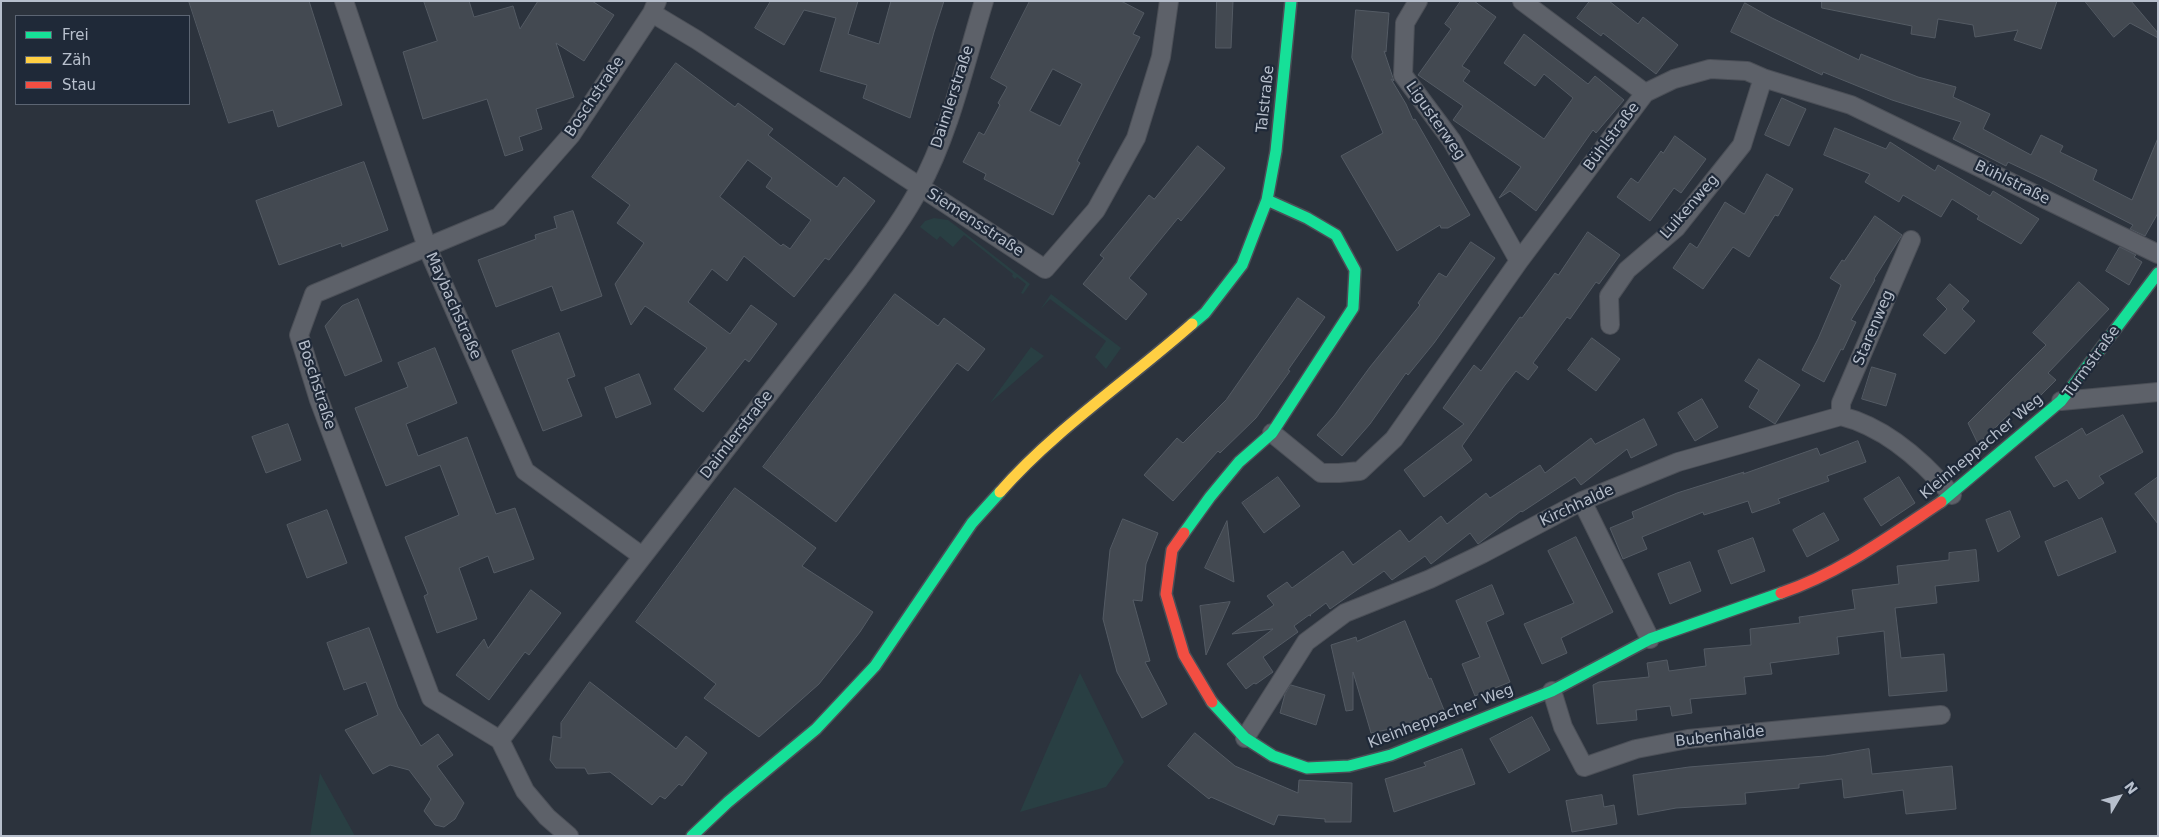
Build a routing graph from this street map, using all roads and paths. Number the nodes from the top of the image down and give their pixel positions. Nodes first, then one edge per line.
1 (344, 1) edge
2 (984, 1) edge
3 (1169, 1) edge
4 (1291, 1) edge
5 (1418, 1) edge
6 (1522, 1) edge
7 (654, 7) edge
8 (1763, 78) junction
9 (1644, 93) junction
10 (920, 187) junction
11 (1267, 200) junction
12 (1911, 240) dead end
13 (427, 247) junction
14 (2158, 254) edge
15 (1519, 261) junction
16 (2158, 273) edge
17 (1610, 325) dead end
18 (2158, 392) edge
19 (2061, 401) junction
20 (1841, 416) junction
21 (1272, 433) junction
22 (1952, 495) junction
23 (1582, 501) junction
24 (642, 556) junction
25 (1650, 639) junction
26 (1552, 690) junction
27 (1941, 715) dead end
28 (1245, 738) junction
29 (500, 740) junction
30 (569, 836) edge
31 (692, 836) edge

1 - 13 street, Maybachstraße
2 - 10 street, Daimlerstraße
3 - 10 street, Siemensstraße
4 - 11 street, Talstraße
5 - 15 street, Ligusterweg
6 - 9 street
7 - 10 street, Siemensstraße
7 - 13 street, Boschstraße
8 - 9 street, Bühlstraße
8 - 14 street, Bühlstraße
8 - 17 street, Luikenweg
9 - 15 street, Bühlstraße
10 - 24 street, Daimlerstraße
11 - 21 street, Kleinheppacher Weg
11 - 31 street, Talstraße
12 - 20 street, Starenweg
13 - 24 street, Maybachstraße
13 - 29 street, Boschstraße
15 - 21 street, Bühlstraße
16 - 19 street, Turmstraße
18 - 19 street, Turmstraße
19 - 22 street, Kleinheppacher Weg
20 - 22 street
20 - 23 street, Kirchhalde
21 - 28 street, Kleinheppacher Weg
22 - 25 street, Kleinheppacher Weg
23 - 25 street
23 - 28 street, Kirchhalde
24 - 29 street, Daimlerstraße
25 - 26 street, Kleinheppacher Weg
26 - 27 street, Bubenhalde
26 - 28 street, Kleinheppacher Weg
29 - 30 street

